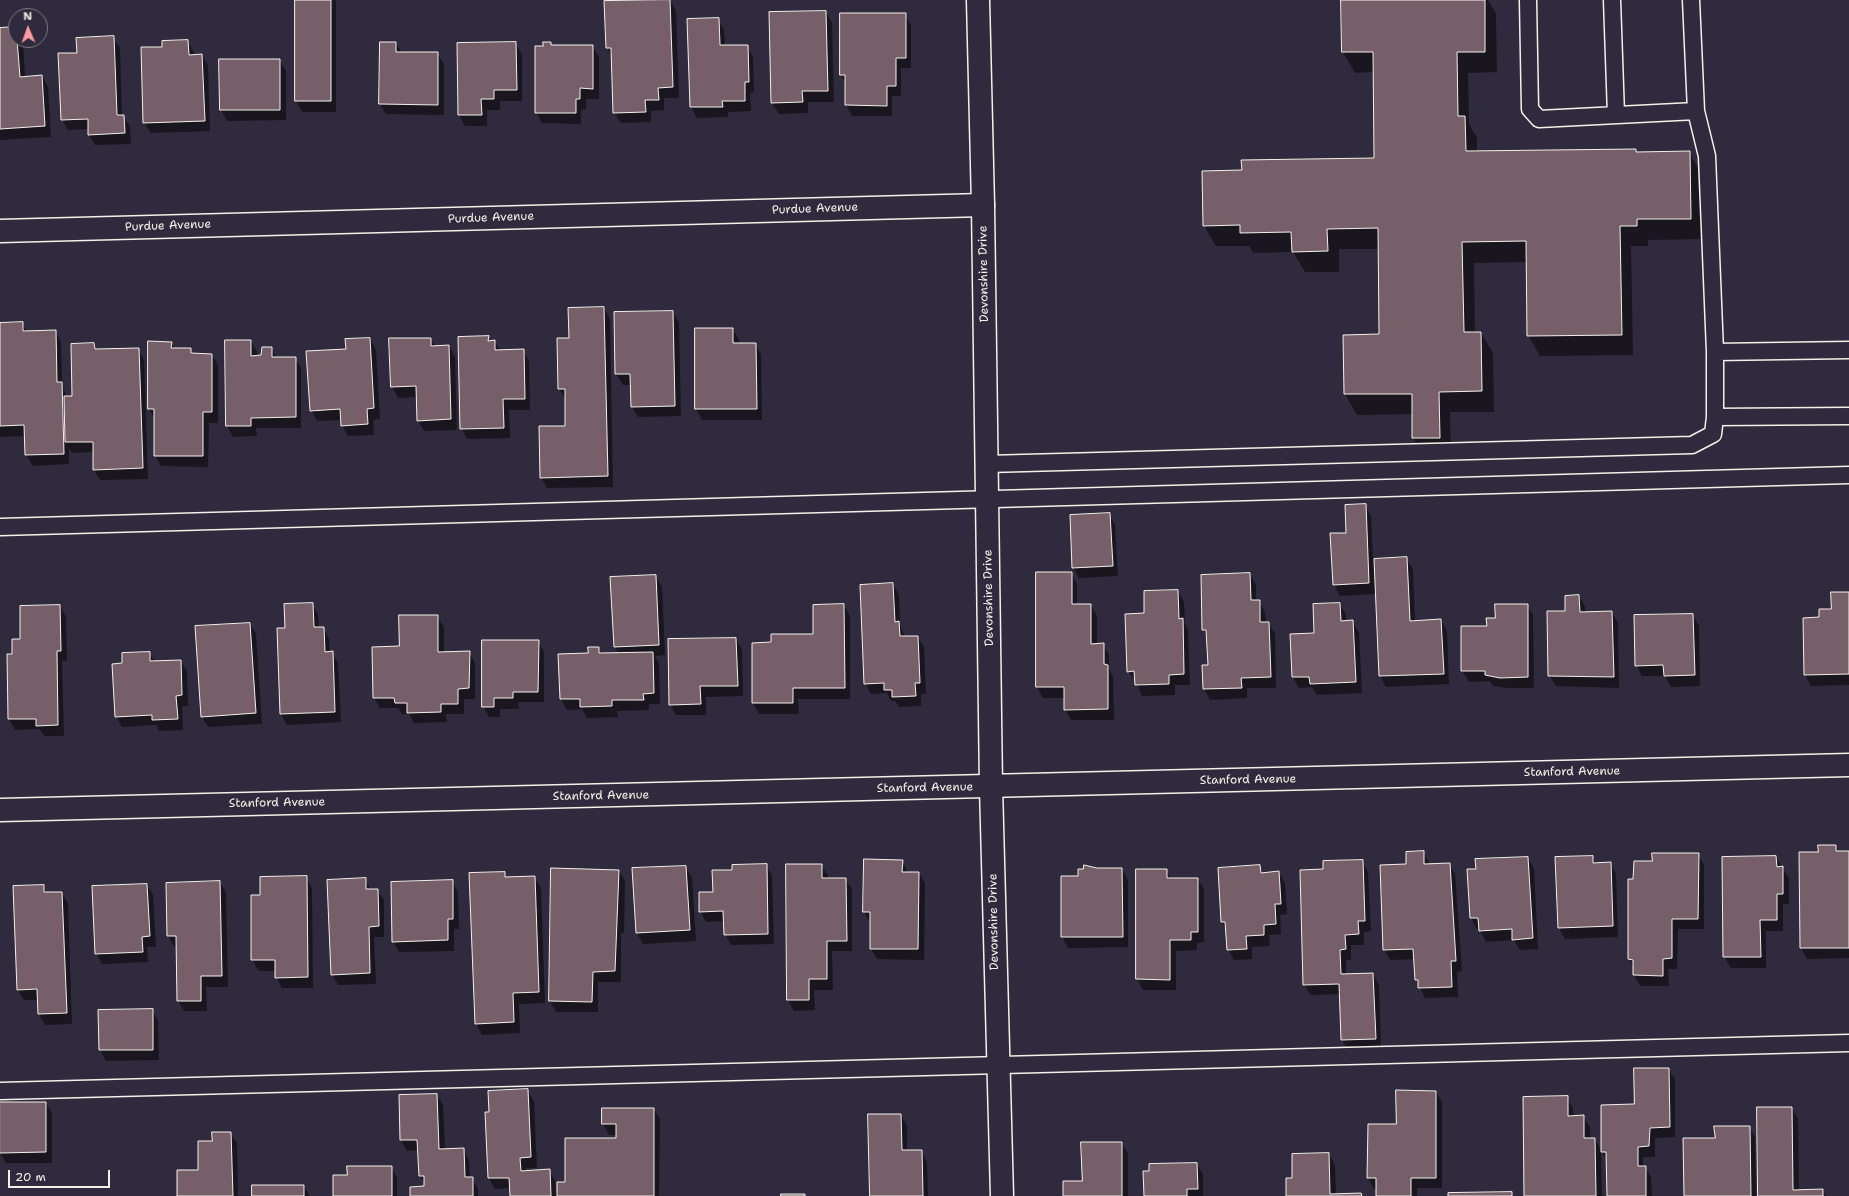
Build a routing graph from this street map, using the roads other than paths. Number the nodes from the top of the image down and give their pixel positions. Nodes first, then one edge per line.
1 (978, 0) edge
2 (1528, 0) edge
3 (1612, 0) edge
4 (1691, 0) edge
5 (1696, 111) junction
6 (1616, 115) junction
7 (983, 205) junction
8 (0, 231) edge
9 (1849, 350) edge
10 (1715, 352) junction
11 (1849, 416) edge
12 (1714, 417) junction
13 (987, 464) junction
14 (1849, 475) edge
15 (987, 498) junction
16 (0, 527) edge
17 (1849, 765) edge
18 (991, 787) junction
19 (0, 810) edge
20 (1849, 1043) edge
21 (998, 1064) junction
22 (0, 1091) edge
23 (1002, 1196) edge

1 - 7 street, Devonshire Drive
2 - 6 lane
3 - 6 lane
4 - 5 lane
5 - 6 lane
5 - 10 lane
7 - 8 street, Purdue Avenue
7 - 13 street, Devonshire Drive
9 - 10 lane
10 - 12 lane
11 - 12 lane
12 - 13 lane
13 - 15 street, Devonshire Drive
14 - 15 lane
15 - 16 lane
15 - 18 street, Devonshire Drive
17 - 18 street, Stanford Avenue
18 - 19 street, Stanford Avenue
18 - 21 street, Devonshire Drive
20 - 21 lane
21 - 22 lane
21 - 23 street, Devonshire Drive

